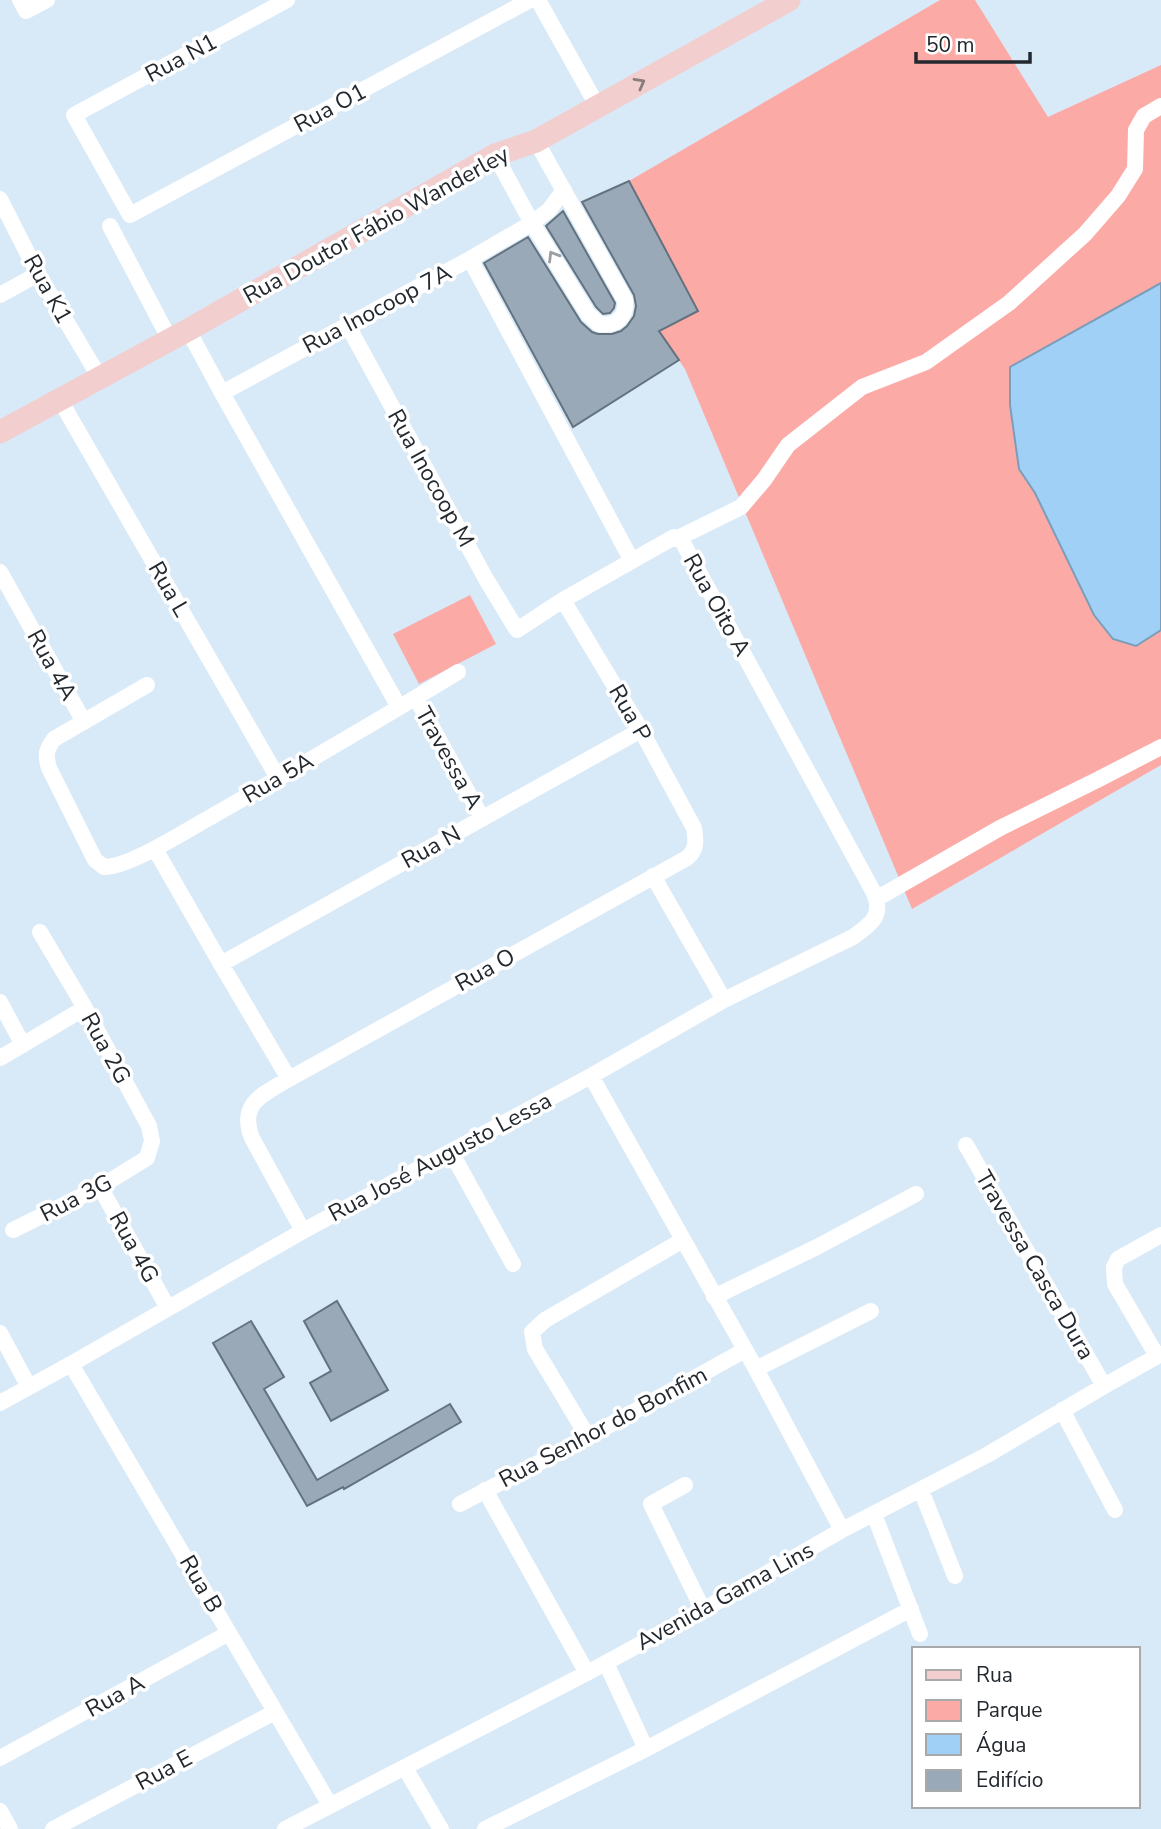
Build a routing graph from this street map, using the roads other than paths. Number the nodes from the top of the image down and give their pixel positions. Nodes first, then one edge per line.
1 (47, 0) edge
2 (287, 0) edge
3 (530, 0) edge
4 (538, 0) edge
5 (789, 0) edge
6 (23, 6) edge
7 (1161, 106) edge
8 (598, 107) junction
9 (536, 141) junction
10 (495, 155) junction
11 (564, 190) junction
12 (0, 199) edge
13 (130, 215) joint
14 (532, 223) junction
15 (110, 226) dead end
16 (470, 259) junction
17 (38, 274) junction
18 (0, 295) edge
19 (347, 324) junction
20 (179, 335) junction
21 (100, 378) junction
22 (222, 393) junction
23 (60, 400) junction
24 (0, 432) edge
25 (678, 538) junction
26 (632, 561) junction
27 (0, 572) edge
28 (563, 600) junction
29 (458, 672) dead end
30 (147, 685) dead end
31 (416, 698) junction
32 (399, 707) junction
33 (84, 722) junction
34 (641, 730) junction
35 (1158, 748) edge
36 (278, 778) junction
37 (482, 818) junction
38 (694, 828) joint
39 (155, 849) junction
40 (653, 876) junction
41 (876, 905) junction
42 (40, 932) dead end
43 (221, 964) junction
44 (724, 1000) junction
45 (0, 1002) edge
46 (85, 1008) junction
47 (23, 1045) junction
48 (0, 1058) edge
49 (591, 1076) junction
50 (289, 1079) junction
51 (966, 1145) dead end
52 (451, 1152) junction
53 (138, 1164) joint
54 (100, 1187) junction
55 (916, 1194) dead end
56 (13, 1230) dead end
57 (303, 1231) junction
58 (1161, 1235) edge
59 (683, 1240) junction
60 (513, 1264) dead end
61 (714, 1297) junction
62 (168, 1308) junction
63 (872, 1311) dead end
64 (0, 1333) edge
65 (745, 1350) junction
66 (1159, 1355) edge
67 (71, 1364) junction
68 (756, 1369) junction
69 (1104, 1385) junction
70 (29, 1387) junction
71 (0, 1403) edge
72 (1062, 1410) junction
73 (588, 1437) junction
74 (685, 1485) dead end
75 (485, 1490) junction
76 (921, 1490) junction
77 (460, 1504) dead end
78 (1115, 1510) dead end
79 (874, 1514) junction
80 (842, 1530) junction
81 (955, 1576) dead end
82 (911, 1609) junction
83 (703, 1610) junction
84 (229, 1633) junction
85 (920, 1634) dead end
86 (606, 1663) junction
87 (587, 1673) junction
88 (275, 1712) junction
89 (646, 1749) junction
90 (0, 1758) edge
91 (405, 1768) junction
92 (330, 1805) junction
93 (0, 1811) edge
94 (10, 1829) edge
95 (53, 1829) edge
96 (285, 1829) edge
97 (441, 1829) edge
98 (485, 1829) edge

1 - 6 street
2 - 13 street, Rua N1
3 - 13 street, Rua O1
4 - 8 street
8 -> 5 street, Rua Doutor Fábio Wanderley
7 - 25 street
8 - 9 street, Rua Doutor Fábio Wanderley
9 - 10 street, Rua Doutor Fábio Wanderley
9 - 11 street
10 - 14 street
10 - 20 street, Rua Doutor Fábio Wanderley
11 - 14 street, Rua Inocoop 7A
11 -> 14 street
12 - 17 street, Rua K1
14 - 16 street, Rua Inocoop 7A
15 - 20 street
16 - 19 street, Rua Inocoop 7A
16 - 26 street
17 - 18 street
17 - 21 street, Rua K1
19 - 22 street, Rua Inocoop 7A
19 - 28 street, Rua Inocoop M
20 - 21 street, Rua Doutor Fábio Wanderley
20 - 22 street
21 - 23 street, Rua Doutor Fábio Wanderley
22 - 32 street
23 - 24 street, Rua Doutor Fábio Wanderley
23 - 36 street, Rua L
25 - 26 street, Rua Oito A
25 - 41 street, Rua Oito A
26 - 28 street, Rua Oito A
27 - 33 street, Rua 4A
28 - 34 street, Rua P
29 - 31 street, Rua 5A
30 - 33 street
31 - 32 street, Rua 5A
31 - 37 street, Travessa A
32 - 36 street, Rua 5A
33 - 39 street, Rua 5A
34 - 37 street, Rua N
34 - 38 street, Rua P
35 - 41 street, Rua José Augusto Lessa
36 - 39 street, Rua 5A
37 - 43 street, Rua N
38 - 40 street, Rua O
39 - 43 street
40 - 44 street
40 - 50 street, Rua O
41 - 44 street, Rua José Augusto Lessa
42 - 46 street, Rua 2G
43 - 50 street
44 - 49 street, Rua José Augusto Lessa
45 - 47 street
46 - 47 street
46 - 53 street, Rua 2G
47 - 48 street
49 - 52 street, Rua José Augusto Lessa
49 - 59 street
50 - 57 street, Rua O
51 - 69 street, Travessa Casca Dura
52 - 57 street, Rua José Augusto Lessa
52 - 60 street
53 - 54 street, Rua 3G
54 - 56 street, Rua 3G
54 - 62 street, Rua 4G
55 - 61 street
57 - 62 street, Rua José Augusto Lessa
58 - 66 street
59 - 61 street
59 - 73 street
61 - 65 street
62 - 67 street, Rua José Augusto Lessa
63 - 68 street
64 - 70 street
65 - 68 street
65 - 73 street, Rua Senhor do Bonfim
66 - 69 street, Avenida Gama Lins
67 - 70 street, Rua José Augusto Lessa
67 - 84 street, Rua B
68 - 80 street
69 - 72 street, Avenida Gama Lins
70 - 71 street, Rua José Augusto Lessa
72 - 76 street, Avenida Gama Lins
72 - 78 street
73 - 75 street, Rua Senhor do Bonfim
74 - 83 street
75 - 77 street, Rua Senhor do Bonfim
75 - 87 street
76 - 79 street, Avenida Gama Lins
76 - 81 street
79 - 80 street, Avenida Gama Lins
79 - 82 street
80 - 83 street, Avenida Gama Lins
82 - 85 street
82 - 89 street
83 - 86 street, Avenida Gama Lins
84 - 88 street, Rua B
84 - 90 street, Rua A
86 - 87 street, Avenida Gama Lins
86 - 89 street
87 - 91 street, Avenida Gama Lins
88 - 92 street, Rua B
88 - 95 street, Rua E
89 - 98 street
91 - 92 street, Avenida Gama Lins
91 - 97 street
92 - 96 street, Avenida Gama Lins
93 - 94 street

